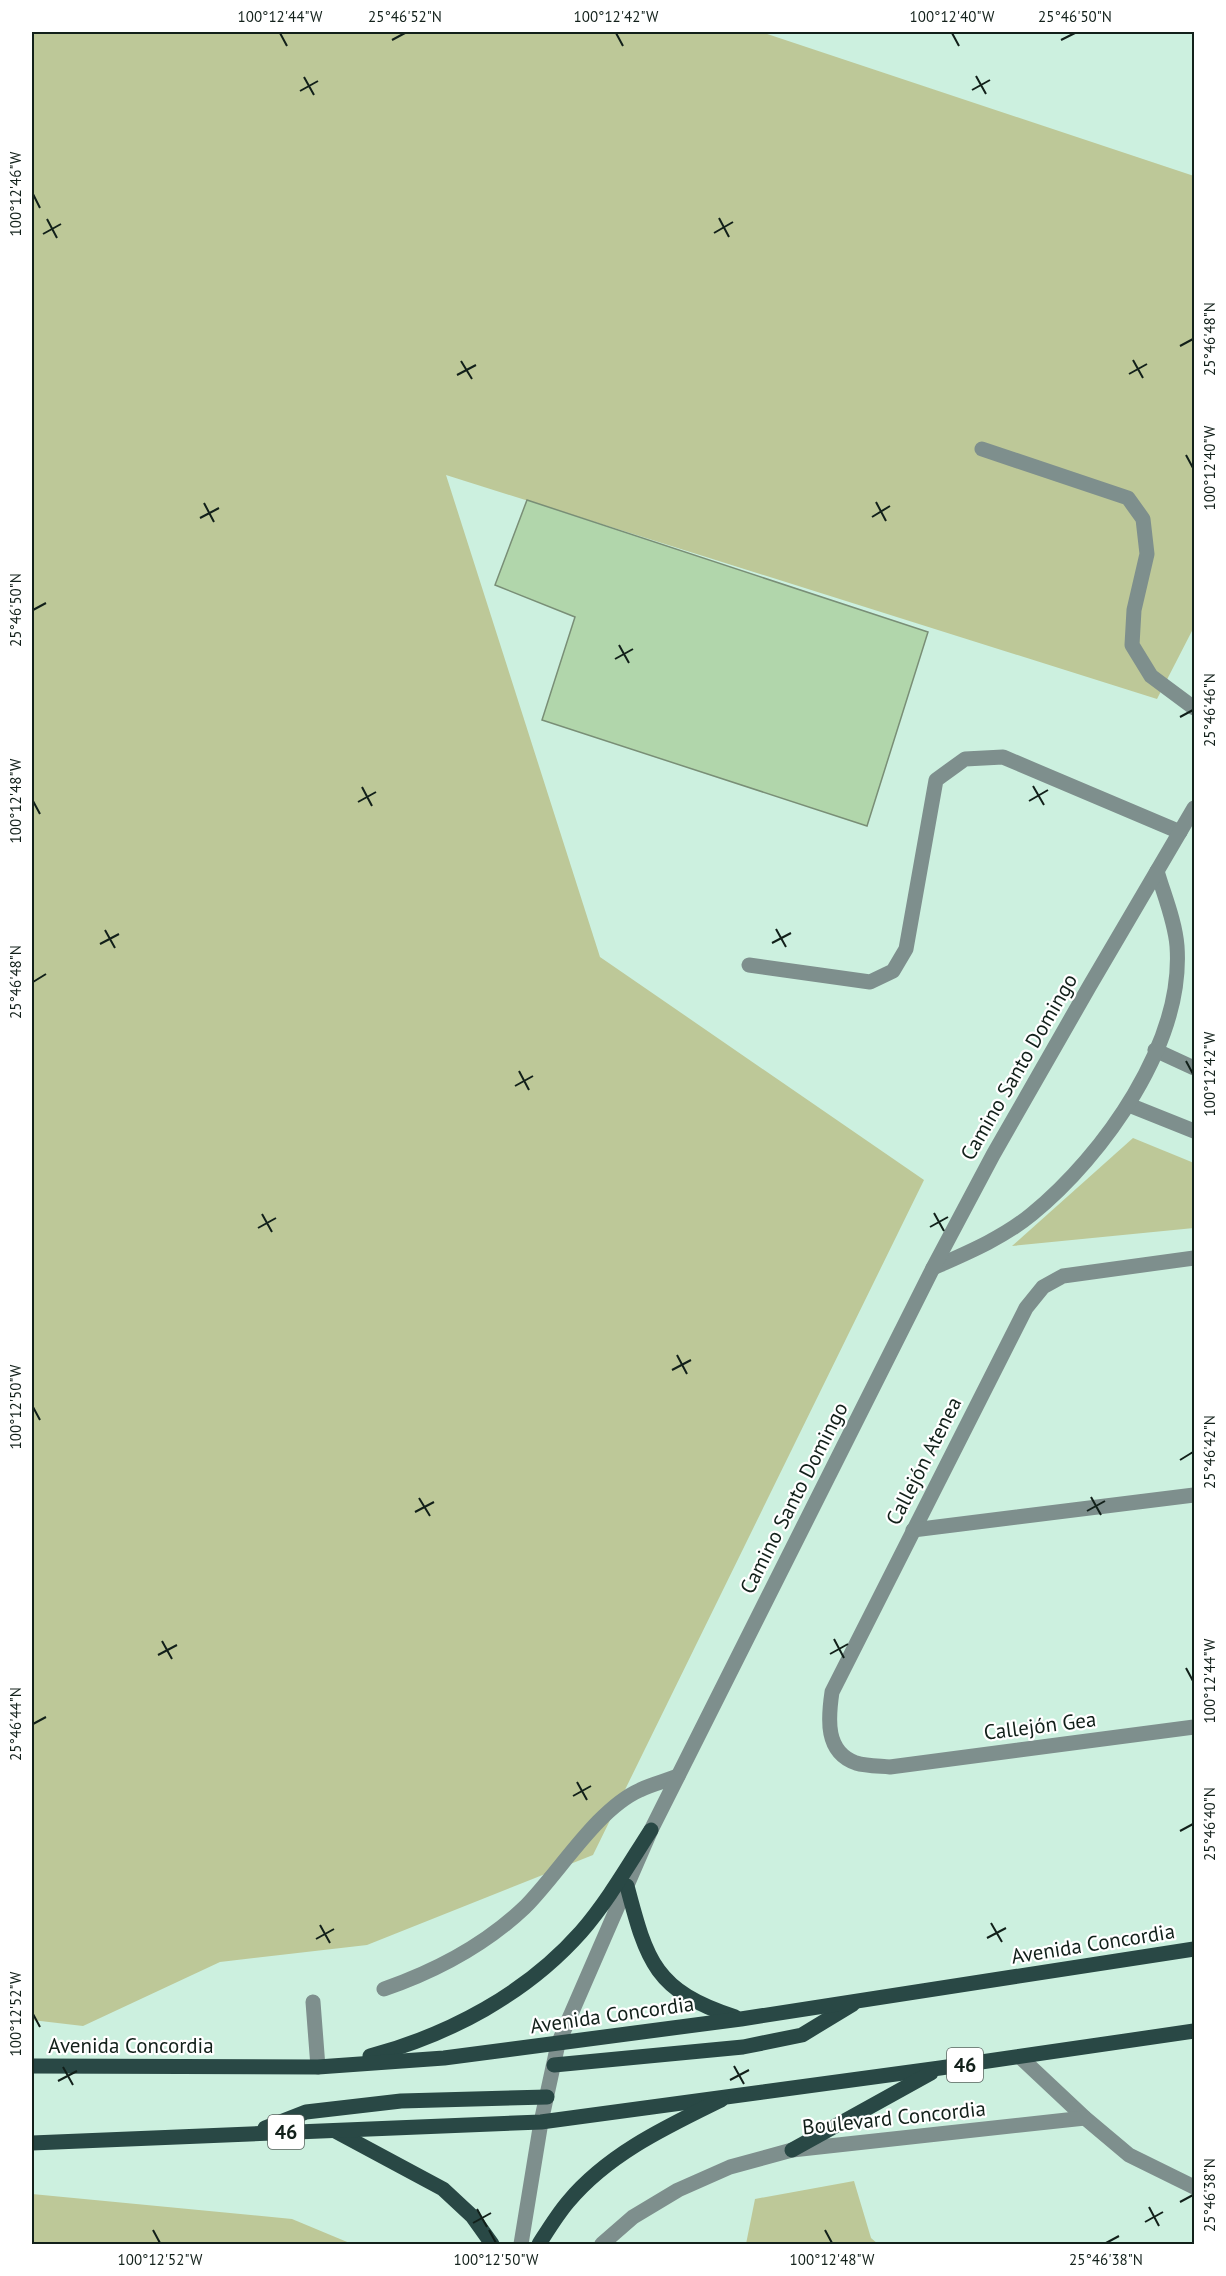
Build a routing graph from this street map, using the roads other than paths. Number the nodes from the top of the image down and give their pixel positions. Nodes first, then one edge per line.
1 (982, 449) dead end
2 (1194, 708) edge
3 (1194, 808) edge
4 (1180, 832) junction
5 (1156, 871) junction
6 (749, 965) dead end
7 (1155, 1050) junction
8 (1194, 1068) edge
9 (1129, 1105) junction
10 (1194, 1131) edge
11 (1194, 1258) edge
12 (933, 1268) junction
13 (1194, 1495) edge
14 (913, 1530) junction
15 (1194, 1727) edge
16 (890, 1767) joint
17 (678, 1776) junction
18 (651, 1830) junction
19 (627, 1886) junction
20 (1194, 1949) edge
21 (384, 1989) dead end
22 (858, 2001) junction
23 (313, 2002) dead end
24 (741, 2019) junction
25 (1194, 2031) edge
26 (558, 2044) junction
27 (1020, 2057) junction
28 (337, 2065) junction
29 (554, 2065) junction
30 (32, 2066) edge
31 (318, 2067) junction
32 (940, 2068) junction
33 (734, 2094) junction
34 (547, 2097) junction
35 (1085, 2118) junction
36 (541, 2122) junction
37 (332, 2130) junction
38 (251, 2134) junction
39 (32, 2143) edge
40 (792, 2150) junction
41 (1194, 2187) edge
42 (492, 2244) edge
43 (521, 2244) edge
44 (539, 2244) edge
45 (602, 2244) edge

1 - 2 street
3 - 4 street, Camino Santo Domingo
4 - 5 street, Camino Santo Domingo
4 - 6 street
5 - 7 street
5 - 12 street, Camino Santo Domingo
7 - 8 street
7 - 9 street
9 - 10 street
9 - 12 street
11 - 14 street, Callejón Atenea
12 - 17 street, Camino Santo Domingo
13 - 14 street
14 - 16 street, Callejón Atenea
15 - 16 street, Callejón Gea
17 - 18 street, Camino Santo Domingo
17 - 21 street
18 - 19 street, Camino Santo Domingo
18 - 28 main road
19 - 24 main road
19 - 26 street, Camino Santo Domingo
20 - 22 main road, Avenida Concordia
22 - 24 main road, Avenida Concordia
22 - 29 main road
23 - 31 street
24 - 26 main road, Avenida Concordia
25 - 27 main road, 46
26 - 28 main road, Avenida Concordia
26 - 29 street, Camino Santo Domingo
27 - 32 main road, 46
27 - 35 street
28 - 31 main road, Avenida Concordia
29 - 34 street, Camino Santo Domingo
30 - 31 main road, Avenida Concordia
32 - 33 main road, 46
32 - 40 main road
33 - 36 main road, 46
33 - 44 main road
34 - 36 street, Camino Santo Domingo
34 - 38 main road
35 - 40 street, Boulevard Concordia
35 - 41 street
36 - 37 main road, 46
36 - 43 street, Camino Santo Domingo
37 - 38 main road, 46
37 - 42 main road
38 - 39 main road, 46
40 - 45 street, Boulevard Concordia

